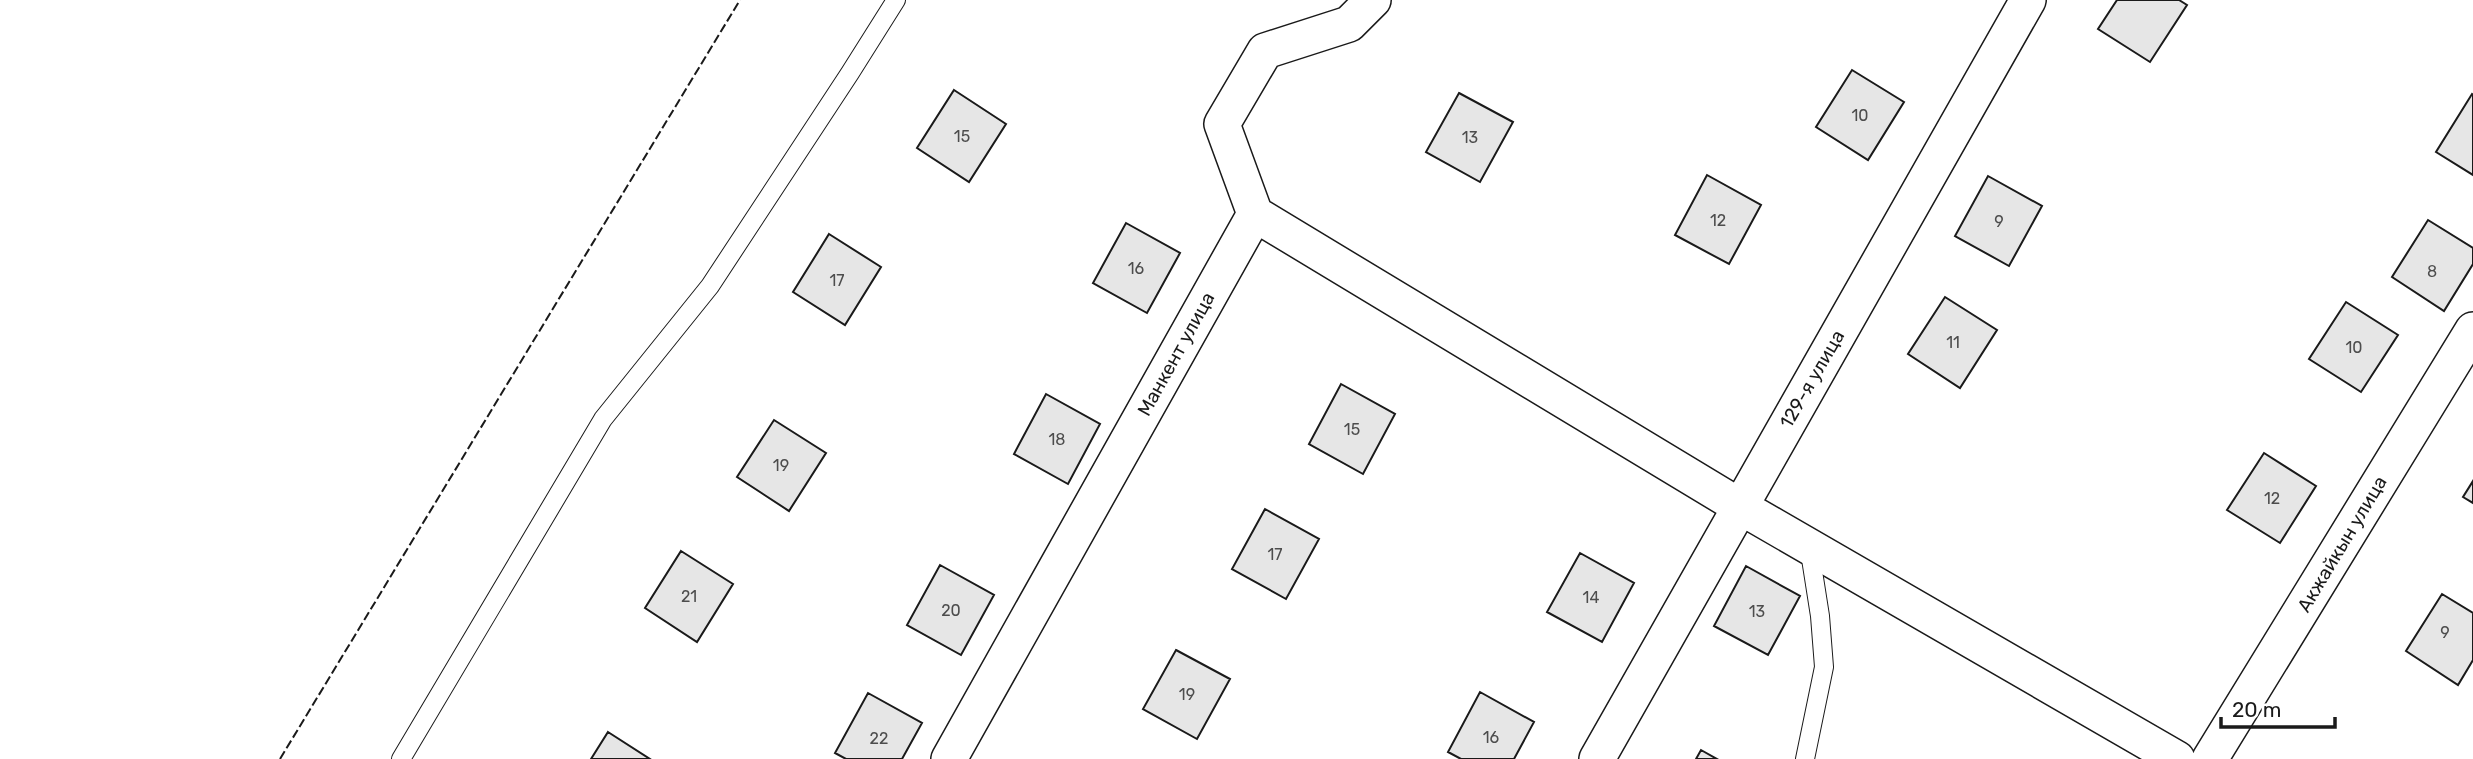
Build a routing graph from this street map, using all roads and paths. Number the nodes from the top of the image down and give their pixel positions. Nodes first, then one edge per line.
1 (896, 0) edge
2 (1373, 0) edge
3 (2028, 0) edge
4 (1255, 214) junction
5 (2473, 330) edge
6 (1739, 506) junction
7 (1809, 547) junction
8 (401, 759) edge
9 (949, 759) edge
10 (1597, 759) edge
11 (1805, 759) edge
12 (2177, 759) edge
13 (2210, 759) edge

1 - 8 lane
2 - 4 street
3 - 6 street, 129-я улица
4 - 6 street
4 - 9 street, Манкент улица
5 - 13 street, Акжайкын улица
6 - 7 street
6 - 10 street, 129-я улица
7 - 11 lane
7 - 12 street

